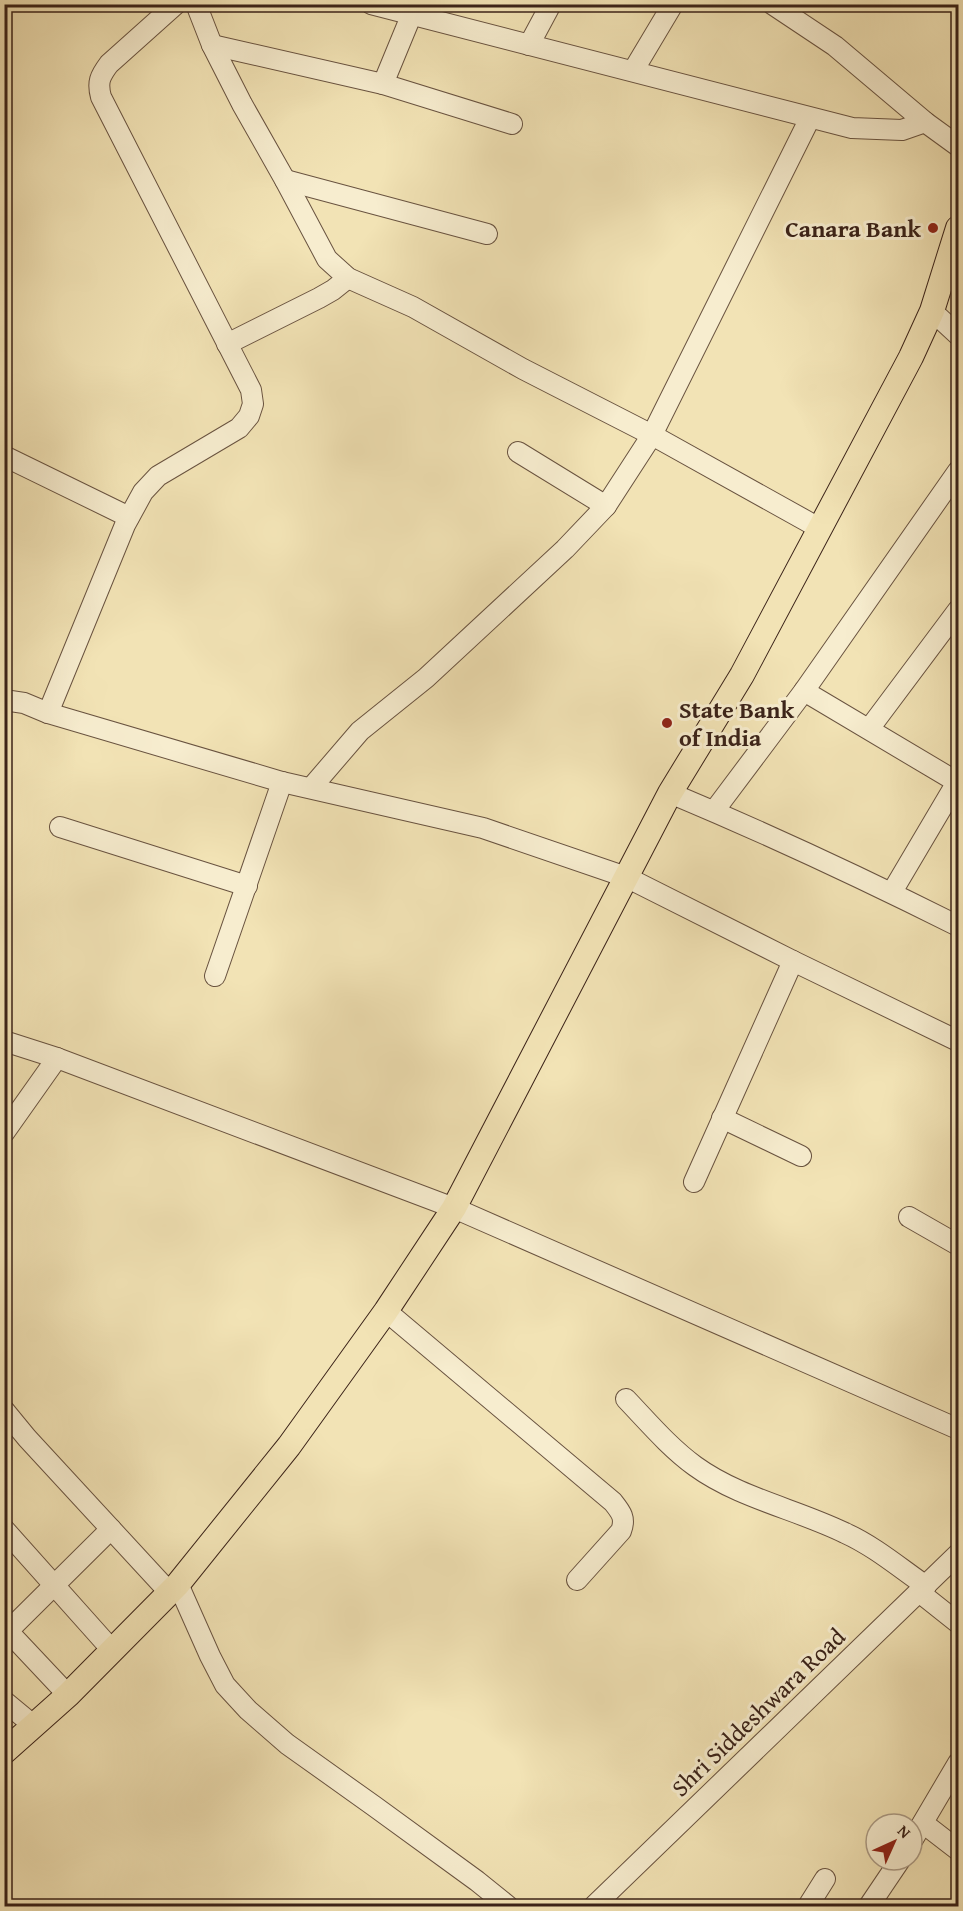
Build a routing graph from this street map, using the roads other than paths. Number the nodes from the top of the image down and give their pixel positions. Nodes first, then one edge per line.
1 (176, 4) edge
2 (196, 4) edge
3 (371, 4) edge
4 (551, 4) edge
5 (673, 4) edge
6 (772, 4) edge
7 (414, 9) edge
8 (212, 45) junction
9 (529, 45) junction
10 (633, 71) junction
11 (383, 84) junction
12 (810, 118) junction
13 (925, 122) junction
14 (512, 124) dead end
15 (958, 146) edge
16 (285, 180) junction
17 (958, 228) edge
18 (487, 234) dead end
19 (348, 278) junction
20 (932, 311) junction
21 (958, 335) edge
22 (227, 344) junction
23 (652, 435) junction
24 (518, 452) dead end
25 (4, 456) edge
26 (958, 471) edge
27 (606, 506) junction
28 (129, 517) junction
29 (819, 528) junction
30 (958, 610) edge
31 (804, 691) junction
32 (5, 703) edge
33 (48, 713) junction
34 (869, 729) junction
35 (958, 780) edge
36 (282, 782) junction
37 (311, 788) junction
38 (670, 793) junction
39 (714, 811) junction
40 (60, 827) dead end
41 (626, 877) junction
42 (247, 886) junction
43 (892, 892) junction
44 (958, 926) edge
45 (793, 961) junction
46 (215, 976) dead end
47 (4, 1041) edge
48 (958, 1041) edge
49 (57, 1058) junction
50 (722, 1118) junction
51 (4, 1133) edge
52 (801, 1156) dead end
53 (694, 1182) dead end
54 (454, 1208) junction
55 (909, 1217) dead end
56 (958, 1245) edge
57 (387, 1311) junction
58 (626, 1399) dead end
59 (4, 1410) edge
60 (958, 1429) edge
61 (4, 1529) edge
62 (111, 1529) junction
63 (958, 1554) edge
64 (577, 1580) dead end
65 (55, 1586) junction
66 (174, 1589) junction
67 (922, 1589) junction
68 (958, 1623) edge
69 (6, 1629) edge
70 (112, 1650) junction
71 (68, 1695) junction
72 (4, 1701) edge
73 (33, 1725) junction
74 (4, 1752) edge
75 (958, 1763) edge
76 (924, 1821) edge
77 (924, 1824) edge
78 (958, 1850) edge
79 (892, 1872) edge
80 (825, 1879) dead end
81 (508, 1906) edge
82 (594, 1906) edge
83 (808, 1906) edge
84 (869, 1906) edge

1 - 22 street
2 - 8 street
3 - 7 street
4 - 9 street
5 - 10 street
6 - 13 street
7 - 9 street
7 - 11 street
8 - 11 street
8 - 16 street
9 - 10 street
10 - 12 street
11 - 14 street
12 - 13 street
12 - 23 street
13 - 15 street
16 - 18 street
16 - 19 street
17 - 20 main road
19 - 22 street
19 - 23 street
20 - 21 street
20 - 29 main road
22 - 28 street
23 - 27 street
23 - 29 street
24 - 27 street
25 - 28 street
26 - 31 street
27 - 37 street
28 - 33 street
29 - 38 main road
30 - 34 street
31 - 34 street
31 - 39 street
32 - 33 street
33 - 36 street
34 - 35 street
35 - 43 street
36 - 37 street
36 - 42 street
37 - 41 street
38 - 39 street
38 - 41 main road
39 - 43 street
40 - 42 street
41 - 45 street
41 - 54 main road
42 - 46 street
43 - 44 street
45 - 48 street
45 - 50 street
47 - 49 street
49 - 51 street
49 - 54 street
50 - 52 street
50 - 53 street
54 - 57 main road
54 - 60 street
55 - 56 street
57 - 64 street
57 - 66 main road
58 - 67 street
59 - 62 street
61 - 65 street
62 - 65 street
62 - 66 street
63 - 67 street, Shri Siddeshwara Road
65 - 69 street
65 - 70 street
66 - 70 main road
66 - 81 street
67 - 68 street
67 - 82 street, Shri Siddeshwara Road
69 - 71 street
70 - 71 main road
71 - 73 main road
72 - 73 street
73 - 74 main road
75 - 76 street
77 - 78 street
79 - 84 street
80 - 83 street

